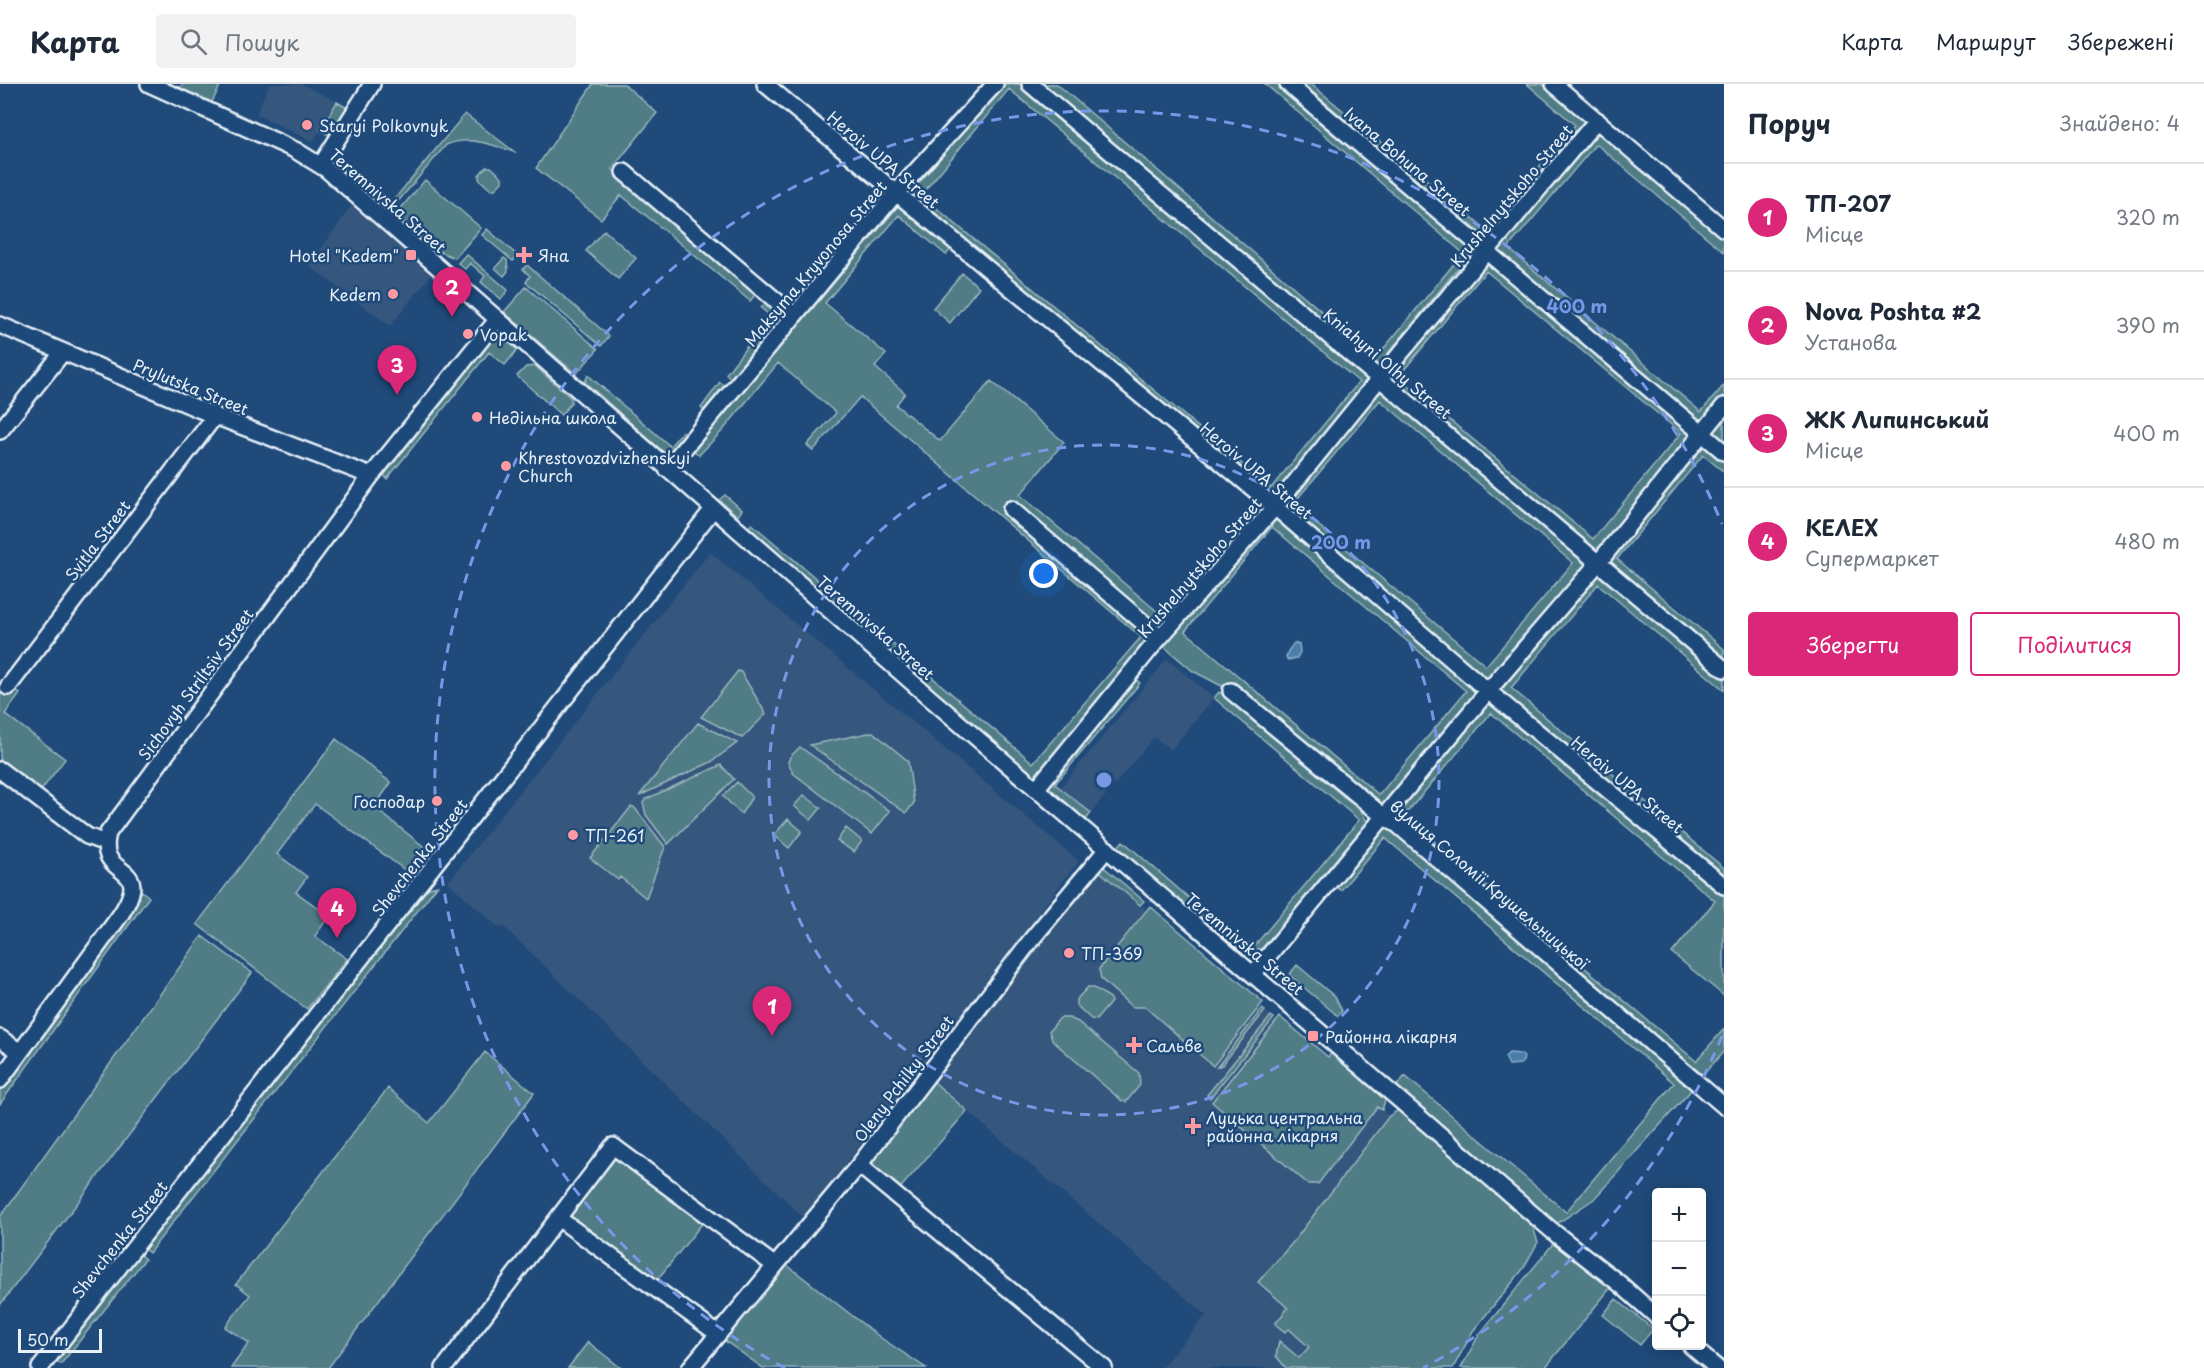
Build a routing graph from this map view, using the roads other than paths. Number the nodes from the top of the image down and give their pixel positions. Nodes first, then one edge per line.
1 (149, 84) edge
2 (372, 84) edge
3 (765, 84) edge
4 (995, 84) edge
5 (1030, 84) edge
6 (1288, 84) edge
7 (1554, 84) edge
8 (1597, 120) junction
9 (321, 165) junction
10 (624, 172) dead end
11 (896, 193) junction
12 (1724, 230) edge
13 (1486, 251) junction
14 (794, 315) junction
15 (497, 320) junction
16 (0, 325) edge
17 (63, 352) junction
18 (1379, 379) junction
19 (1724, 406) edge
20 (215, 416) junction
21 (0, 431) edge
22 (1701, 434) junction
23 (1724, 452) edge
24 (667, 469) junction
25 (371, 476) junction
26 (1275, 507) junction
27 (713, 509) junction
28 (1011, 509) dead end
29 (1599, 562) junction
30 (1160, 637) junction
31 (1724, 669) edge
32 (8, 687) dead end
33 (1231, 691) dead end
34 (1488, 691) junction
35 (0, 770) edge
36 (1036, 789) junction
37 (1383, 816) junction
38 (105, 843) junction
39 (1107, 849) junction
40 (1724, 886) edge
41 (1253, 974) junction
42 (0, 1038) edge
43 (20, 1052) junction
44 (0, 1080) edge
45 (1724, 1107) edge
46 (859, 1165) junction
47 (558, 1218) junction
48 (774, 1265) junction
49 (1652, 1312) edge
50 (718, 1334) junction
51 (1696, 1350) edge
52 (40, 1368) edge
53 (444, 1368) edge
54 (690, 1368) edge
55 (1104, 1368) edge
56 (1717, 1368) edge

1 - 9 street, Teremnivska Street
2 - 9 street
3 - 11 street, Heroiv UPA Street
4 - 11 street, Maksyma Kryvonosa Street
5 - 18 street, Kniahyni Olhy Street
6 - 13 street, Ivana Bohuna Street
7 - 8 street
8 - 12 street
8 - 13 street, Krushelnytskoho Street
9 - 15 street, Teremnivska Street
10 - 14 street
11 - 14 street, Maksyma Kryvonosa Street
11 - 26 street, Heroiv UPA Street
13 - 18 street, Krushelnytskoho Street
13 - 22 street, Ivana Bohuna Street
14 - 24 street, Maksyma Kryvonosa Street
15 - 24 street, Teremnivska Street
15 - 25 street, Sichovyh Striltsiv Street
16 - 17 street, Prylutska Street
17 - 20 street, Prylutska Street
17 - 21 street
18 - 26 street, Krushelnytskoho Street
18 - 29 street, Kniahyni Olhy Street
19 - 22 street
20 - 25 street, Prylutska Street
20 - 32 street, Svitla Street
22 - 23 street, Ivana Bohuna Street
22 - 29 street
24 - 27 street, Teremnivska Street
25 - 38 street, Sichovyh Striltsiv Street
26 - 30 street, Krushelnytskoho Street
26 - 34 street, Heroiv UPA Street
27 - 36 street, Teremnivska Street
27 - 52 street, Shevchenka Street
28 - 30 street
29 - 31 street, Kniahyni Olhy Street
29 - 34 street
30 - 36 street, Krushelnytskoho Street
33 - 37 street, вулиця Соломії Крушельницької
34 - 37 street
34 - 40 street, Heroiv UPA Street
35 - 38 street
36 - 39 street, Teremnivska Street
37 - 41 street
37 - 45 street, вулиця Соломії Крушельницької
38 - 43 street
39 - 41 street, Teremnivska Street
39 - 46 street, Oleny Pchilky Street
41 - 49 street, Teremnivska Street
42 - 43 street
43 - 44 street
46 - 48 street
46 - 55 street, Oleny Pchilky Street
47 - 48 street
47 - 50 street
47 - 53 street
48 - 50 street
50 - 54 street
51 - 56 street

